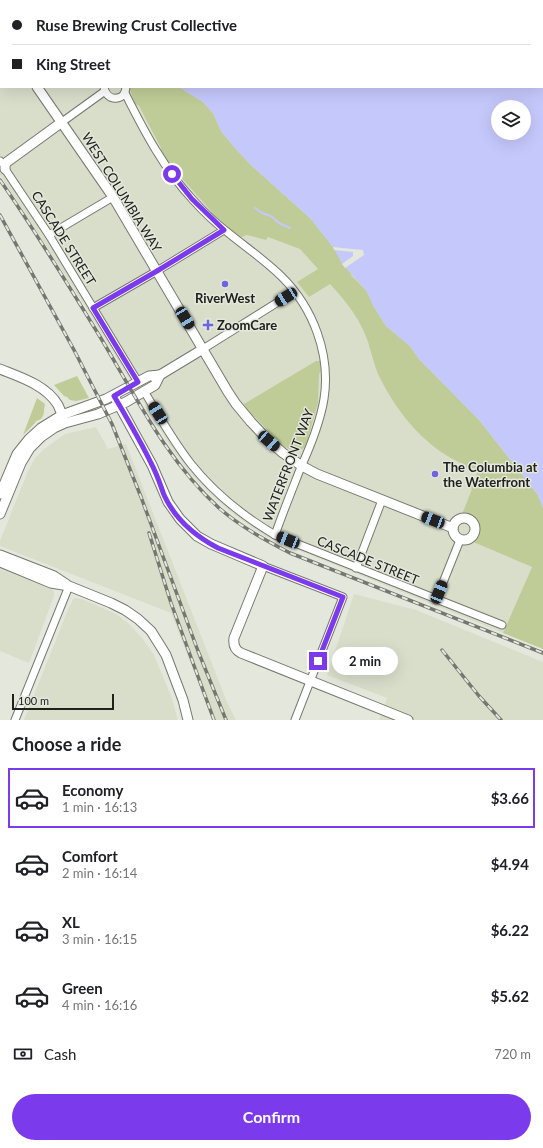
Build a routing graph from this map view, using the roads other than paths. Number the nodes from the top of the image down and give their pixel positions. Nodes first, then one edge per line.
1 (38, 88) edge
2 (105, 89) edge
3 (126, 90) edge
4 (62, 122) junction
5 (1, 165) edge
6 (112, 197) junction
7 (224, 230) junction
8 (49, 235) junction
9 (157, 271) junction
10 (294, 292) junction
11 (93, 308) junction
12 (203, 349) junction
13 (0, 369) edge
14 (160, 376) junction
15 (138, 382) junction
16 (144, 391) junction
17 (114, 396) junction
18 (119, 405) junction
19 (63, 419) junction
20 (302, 466) junction
21 (0, 494) edge
22 (382, 500) junction
23 (0, 514) edge
24 (453, 528) junction
25 (275, 535) junction
26 (460, 540) junction
27 (0, 555) edge
28 (0, 562) edge
29 (263, 566) junction
30 (356, 568) junction
31 (68, 586) junction
32 (436, 600) junction
33 (502, 625) dead end
34 (310, 681) junction
35 (15, 720) edge
36 (188, 720) edge
37 (295, 720) edge
38 (408, 720) edge

1 - 4 street, WEST COLUMBIA WAY
2 - 3 street
2 - 4 street
3 - 7 street, WATERFRONT WAY
4 - 5 street
4 - 6 street, WEST COLUMBIA WAY
5 - 8 street, CASCADE STREET
6 - 8 street
6 - 9 street, WEST COLUMBIA WAY
7 - 9 street
7 - 10 street, WATERFRONT WAY
8 - 11 street, CASCADE STREET
9 - 11 street
9 - 12 street, WEST COLUMBIA WAY
10 - 12 street
10 - 20 street, WATERFRONT WAY
11 - 15 street, CASCADE STREET
12 - 14 street
12 - 20 street, WEST COLUMBIA WAY
13 - 19 street
14 - 15 street
14 - 16 street
15 - 17 street
16 - 18 street
16 - 25 street, CASCADE STREET
17 - 18 street
17 - 19 street
18 - 19 street
18 - 29 street
19 - 21 street
19 - 23 street
20 - 22 street, WEST COLUMBIA WAY
20 - 25 street, WATERFRONT WAY
22 - 24 street, WEST COLUMBIA WAY
22 - 30 street
24 - 26 street
24 - 26 street
25 - 30 street, CASCADE STREET
26 - 32 street
27 - 31 street
28 - 31 street
29 - 34 street
29 - 34 street
30 - 32 street, CASCADE STREET
31 - 35 street
31 - 36 street
32 - 33 street, CASCADE STREET
34 - 37 street
34 - 38 street

